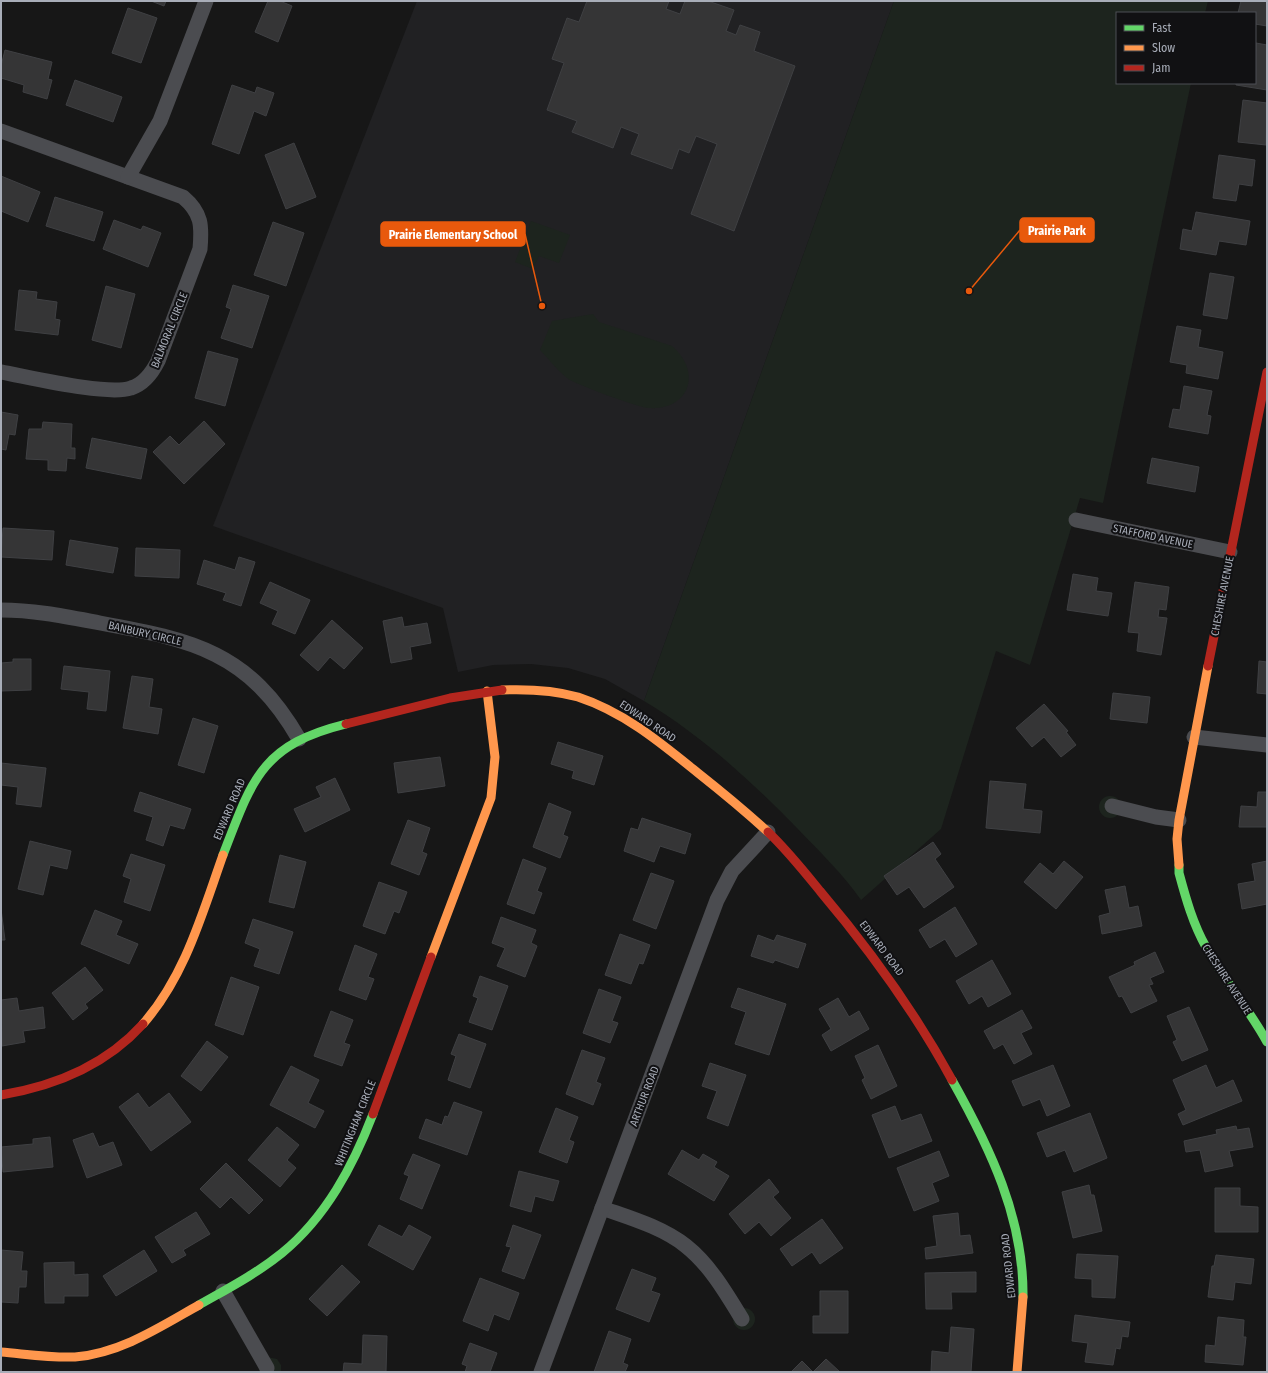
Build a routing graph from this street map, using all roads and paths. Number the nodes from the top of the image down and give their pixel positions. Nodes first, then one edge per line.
1 (206, 1) edge
2 (1, 131) edge
3 (128, 177) junction
4 (1, 372) edge
5 (1267, 372) edge
6 (1076, 520) dead end
7 (1230, 552) junction
8 (1, 610) edge
9 (486, 691) junction
10 (1194, 737) junction
11 (299, 739) junction
12 (1267, 745) edge
13 (1112, 806) dead end
14 (1178, 820) junction
15 (768, 832) junction
16 (1267, 1042) edge
17 (1, 1095) edge
18 (602, 1208) junction
19 (223, 1291) junction
20 (742, 1319) dead end
21 (1, 1352) edge
22 (267, 1368) dead end
23 (541, 1372) edge
24 (1018, 1372) edge

1 - 3 street
2 - 3 street, BALMORAL CIRCLE
3 - 4 street, BALMORAL CIRCLE
5 - 7 street, CHESHIRE AVENUE
6 - 7 street, STAFFORD AVENUE
7 - 10 street, CHESHIRE AVENUE
8 - 11 street, BANBURY CIRCLE
9 - 11 street, EDWARD ROAD
9 - 15 street, EDWARD ROAD
9 - 19 street, WHITINGHAM CIRCLE
10 - 12 street
10 - 14 street, CHESHIRE AVENUE
11 - 17 street, EDWARD ROAD
13 - 14 street
14 - 16 street, CHESHIRE AVENUE
15 - 18 street, ARTHUR ROAD
15 - 24 street, EDWARD ROAD
18 - 20 street
18 - 23 street, ARTHUR ROAD
19 - 21 street, WHITINGHAM CIRCLE
19 - 22 street

